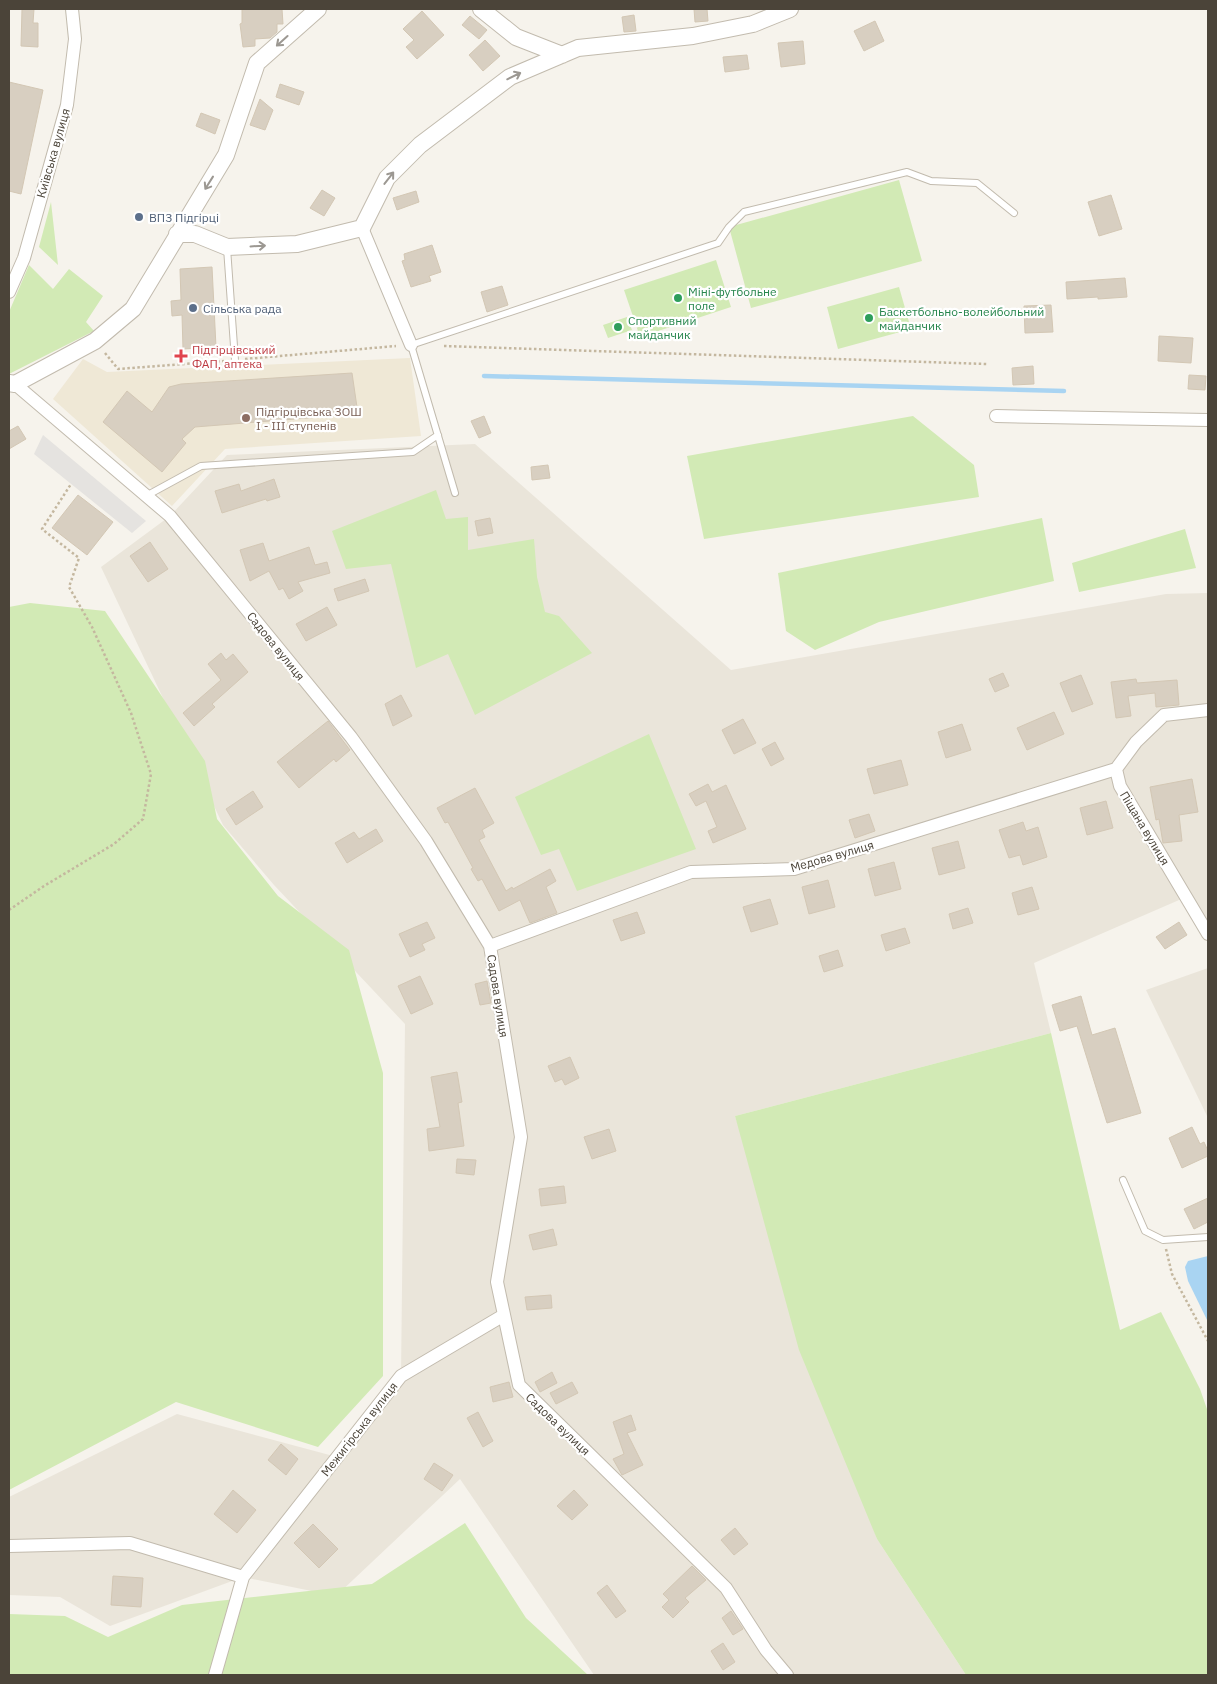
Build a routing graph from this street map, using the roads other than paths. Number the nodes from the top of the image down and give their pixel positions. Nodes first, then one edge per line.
1 (72, 9) edge
2 (318, 9) edge
3 (480, 9) edge
4 (790, 9) edge
5 (562, 55) junction
6 (1014, 213) dead end
7 (362, 228) junction
8 (177, 234) junction
9 (227, 247) junction
10 (9, 292) edge
11 (411, 345) junction
12 (235, 360) road end
13 (12, 383) edge
14 (996, 416) dead end
15 (1208, 420) edge
16 (438, 435) junction
17 (455, 493) dead end
18 (145, 497) junction
19 (1208, 710) edge
20 (1116, 769) junction
21 (1208, 934) edge
22 (490, 946) junction
23 (1123, 1180) dead end
24 (1208, 1237) edge
25 (504, 1315) junction
26 (9, 1546) edge
27 (243, 1577) junction
28 (215, 1675) edge
29 (787, 1675) edge

1 - 10 street, Київська вулиця
2 -> 8 street
3 - 5 street
4 - 5 street
7 -> 5 street
6 - 11 lane
9 -> 7 street
7 - 11 street
8 - 9 street
8 - 13 street
9 - 12 lane
11 - 16 lane
13 - 18 street, Садова вулиця
14 - 15 street
16 - 17 lane
16 - 18 lane
18 - 22 street, Садова вулиця
19 - 20 street
20 - 21 street, Піщана вулиця
20 - 22 street, Медова вулиця
22 - 25 street, Садова вулиця
23 - 24 lane
25 - 27 street, Межигірська вулиця
25 - 29 street, Садова вулиця
26 - 27 street
27 - 28 street, Межигірська вулиця

